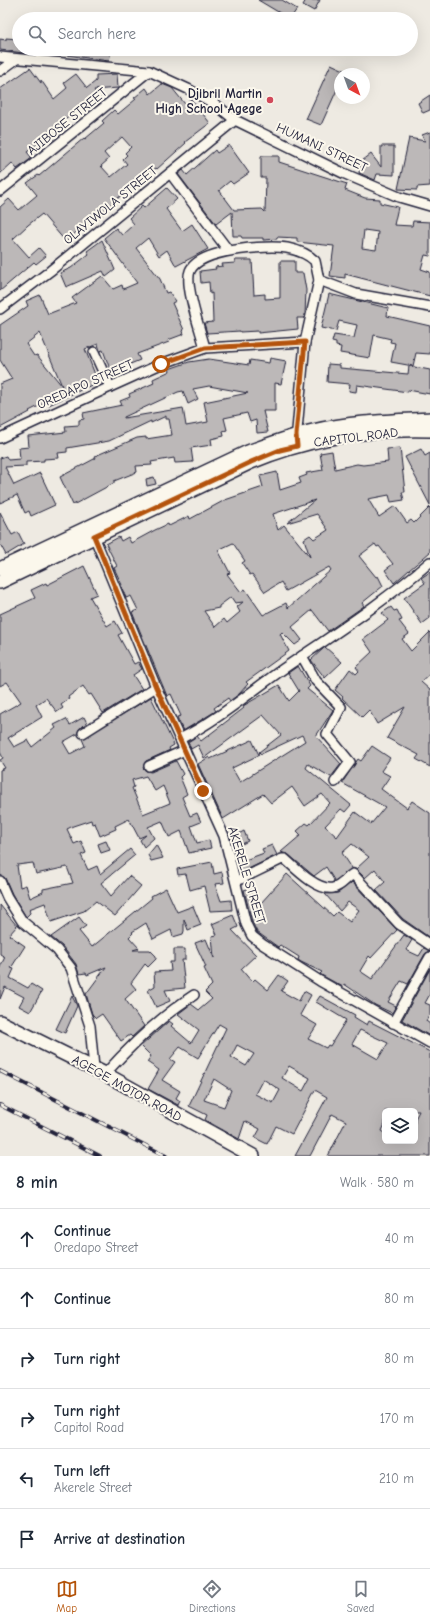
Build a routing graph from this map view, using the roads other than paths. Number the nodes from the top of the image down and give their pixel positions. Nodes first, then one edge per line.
1 (0, 57) edge
2 (15, 60) junction
3 (0, 71) edge
4 (149, 71) junction
5 (235, 120) junction
6 (170, 173) junction
7 (0, 191) edge
8 (430, 206) edge
9 (228, 250) junction
10 (319, 280) junction
11 (430, 307) edge
12 (0, 309) edge
13 (305, 342) junction
14 (205, 348) junction
15 (94, 352) dead end
16 (110, 387) junction
17 (430, 419) edge
18 (430, 430) edge
19 (0, 438) edge
20 (296, 440) junction
21 (94, 536) junction
22 (430, 562) edge
23 (0, 569) edge
24 (0, 582) edge
25 (302, 656) junction
26 (156, 687) junction
27 (83, 732) dead end
28 (180, 739) junction
29 (185, 750) junction
30 (149, 766) dead end
31 (336, 782) dead end
32 (0, 881) edge
33 (237, 881) junction
34 (430, 945) edge
35 (430, 957) edge
36 (194, 995) dead end
37 (0, 1022) edge
38 (393, 1023) junction
39 (430, 1043) edge
40 (99, 1071) junction
41 (253, 1156) edge

1 - 2 street, HUMANI STREET
2 - 3 street
2 - 4 street, HUMANI STREET
4 - 5 street, HUMANI STREET
4 - 7 street, AJIBOSE STREET
5 - 6 street, OLAYIWOLA STREET
5 - 8 street, HUMANI STREET
6 - 9 street
6 - 12 street, OLAYIWOLA STREET
9 - 10 street
9 - 14 street
10 - 11 street
10 - 13 street
13 - 14 street
13 - 20 street
14 - 16 street, OREDAPO STREET
15 - 16 street
16 - 19 street, OREDAPO STREET
17 - 20 main road, CAPITOL ROAD
18 - 20 main road, CAPITOL ROAD
20 - 21 main road, CAPITOL ROAD
20 - 23 main road, CAPITOL ROAD
21 - 24 main road, CAPITOL ROAD
21 - 26 street, AKERELE STREET
22 - 25 street
25 - 28 street
25 - 31 street
26 - 27 street
26 - 28 street, AKERELE STREET
28 - 29 street, AKERELE STREET
29 - 30 street
29 - 33 street, AKERELE STREET
32 - 40 street
33 - 34 street
33 - 38 street, AKERELE STREET
35 - 38 street
36 - 40 street
37 - 40 main road, AGEGE MOTOR ROAD
38 - 39 street, AKERELE STREET
40 - 41 main road, AGEGE MOTOR ROAD

